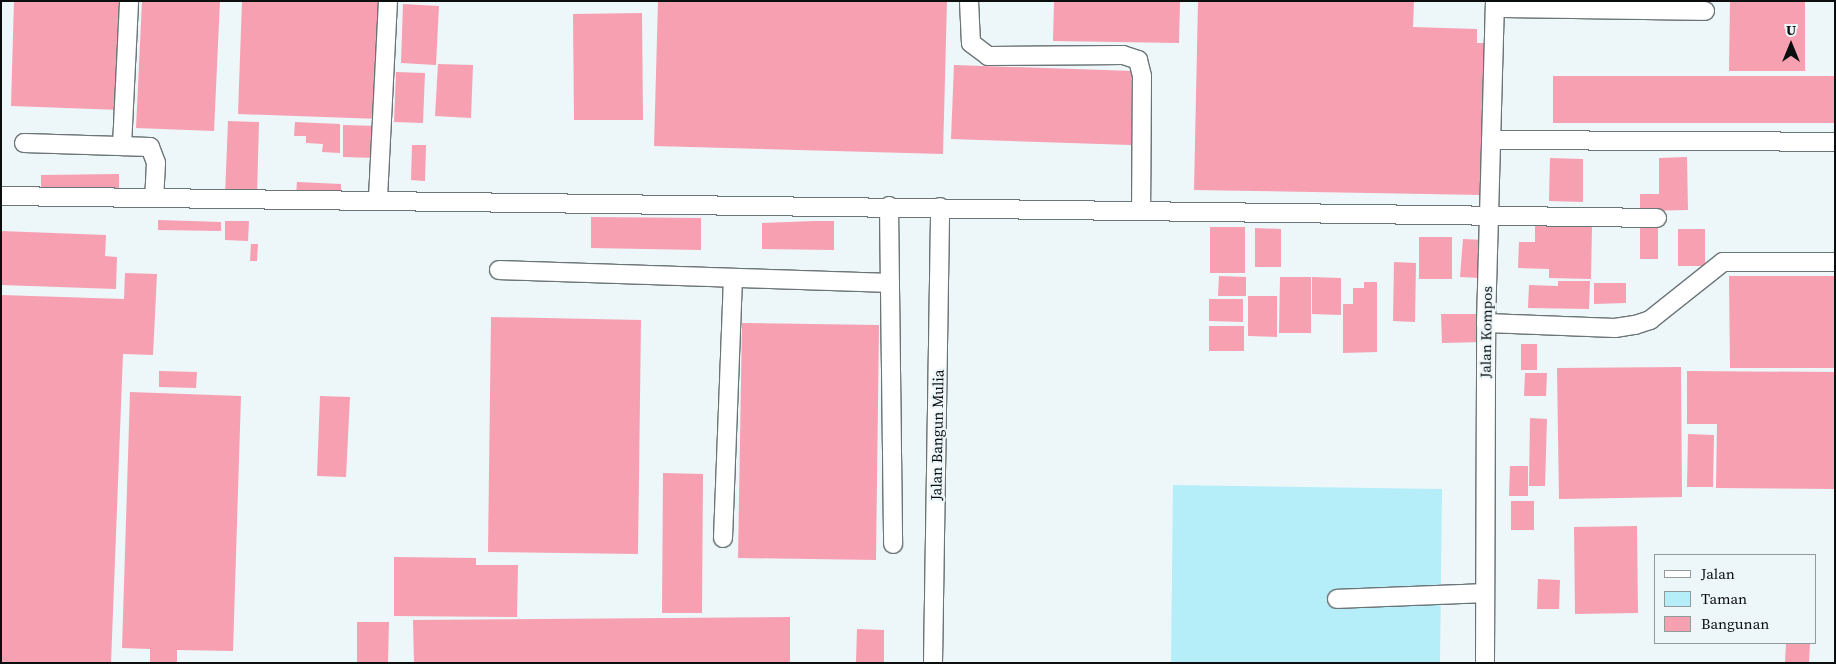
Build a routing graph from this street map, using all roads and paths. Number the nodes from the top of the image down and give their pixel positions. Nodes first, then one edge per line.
1 (129, 1) edge
2 (388, 1) edge
3 (969, 1) edge
4 (1495, 5) edge
5 (1705, 11) dead end
6 (1491, 140) junction
7 (1835, 142) edge
8 (24, 143) dead end
9 (122, 146) junction
10 (1, 196) edge
11 (154, 197) junction
12 (378, 198) junction
13 (889, 206) junction
14 (940, 207) junction
15 (1141, 211) junction
16 (1488, 217) junction
17 (1657, 218) dead end
18 (1835, 262) edge
19 (499, 270) dead end
20 (732, 278) junction
21 (890, 283) junction
22 (1486, 323) junction
23 (723, 538) dead end
24 (893, 544) dead end
25 (1485, 593) junction
26 (1337, 599) dead end
27 (933, 663) edge
28 (1485, 663) edge

1 - 9 street
2 - 12 street
3 - 15 street
4 - 5 street
4 - 6 street, Jalan Kompos
6 - 7 street
6 - 16 street, Jalan Kompos
8 - 9 street
9 - 11 street
10 - 11 street
11 - 12 street
12 - 13 street
13 - 14 street
13 - 21 street
14 - 15 street
14 - 27 street, Jalan Bangun Mulia
15 - 16 street
16 - 17 street
16 - 22 street, Jalan Kompos
18 - 22 street
19 - 20 street
20 - 21 street
20 - 23 street
21 - 24 street
22 - 25 street, Jalan Kompos
25 - 26 street
25 - 28 street, Jalan Kompos

